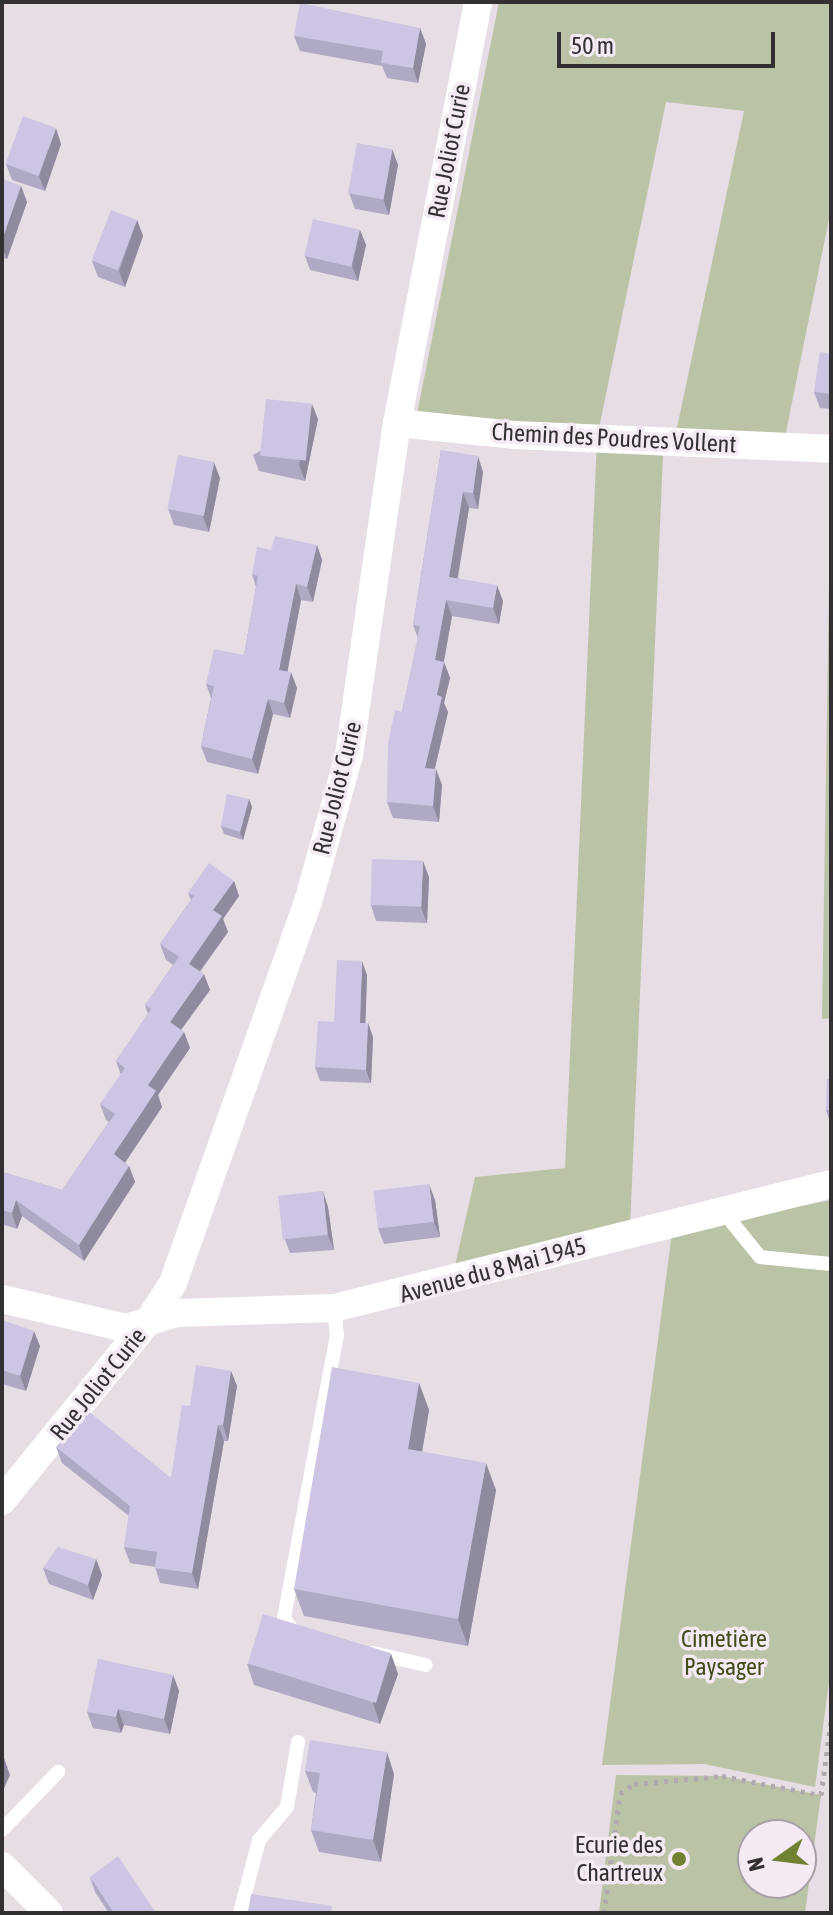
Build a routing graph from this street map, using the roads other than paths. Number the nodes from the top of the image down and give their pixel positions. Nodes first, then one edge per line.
1 (478, 2) edge
2 (397, 423) junction
3 (831, 449) edge
4 (831, 1184) edge
5 (721, 1210) junction
6 (831, 1264) edge
7 (2, 1299) edge
8 (334, 1308) junction
9 (149, 1320) junction
10 (2, 1501) edge
11 (311, 1639) edge
12 (354, 1649) edge
13 (426, 1665) dead end
14 (298, 1742) dead end
15 (58, 1772) dead end
16 (2, 1830) edge
17 (2, 1866) edge
18 (49, 1913) edge
19 (240, 1913) edge

1 - 2 street, Rue Joliot Curie
2 - 3 street, Chemin des Poudres Vollent
2 - 9 street, Rue Joliot Curie
4 - 5 street, Avenue du 8 Mai 1945
5 - 6 lane
5 - 8 street, Avenue du 8 Mai 1945
7 - 9 street, Avenue du 8 Mai 1945
8 - 9 street, Avenue du 8 Mai 1945
8 - 11 lane
9 - 10 street, Rue Joliot Curie
12 - 13 lane
14 - 19 lane
15 - 16 lane
17 - 18 street

